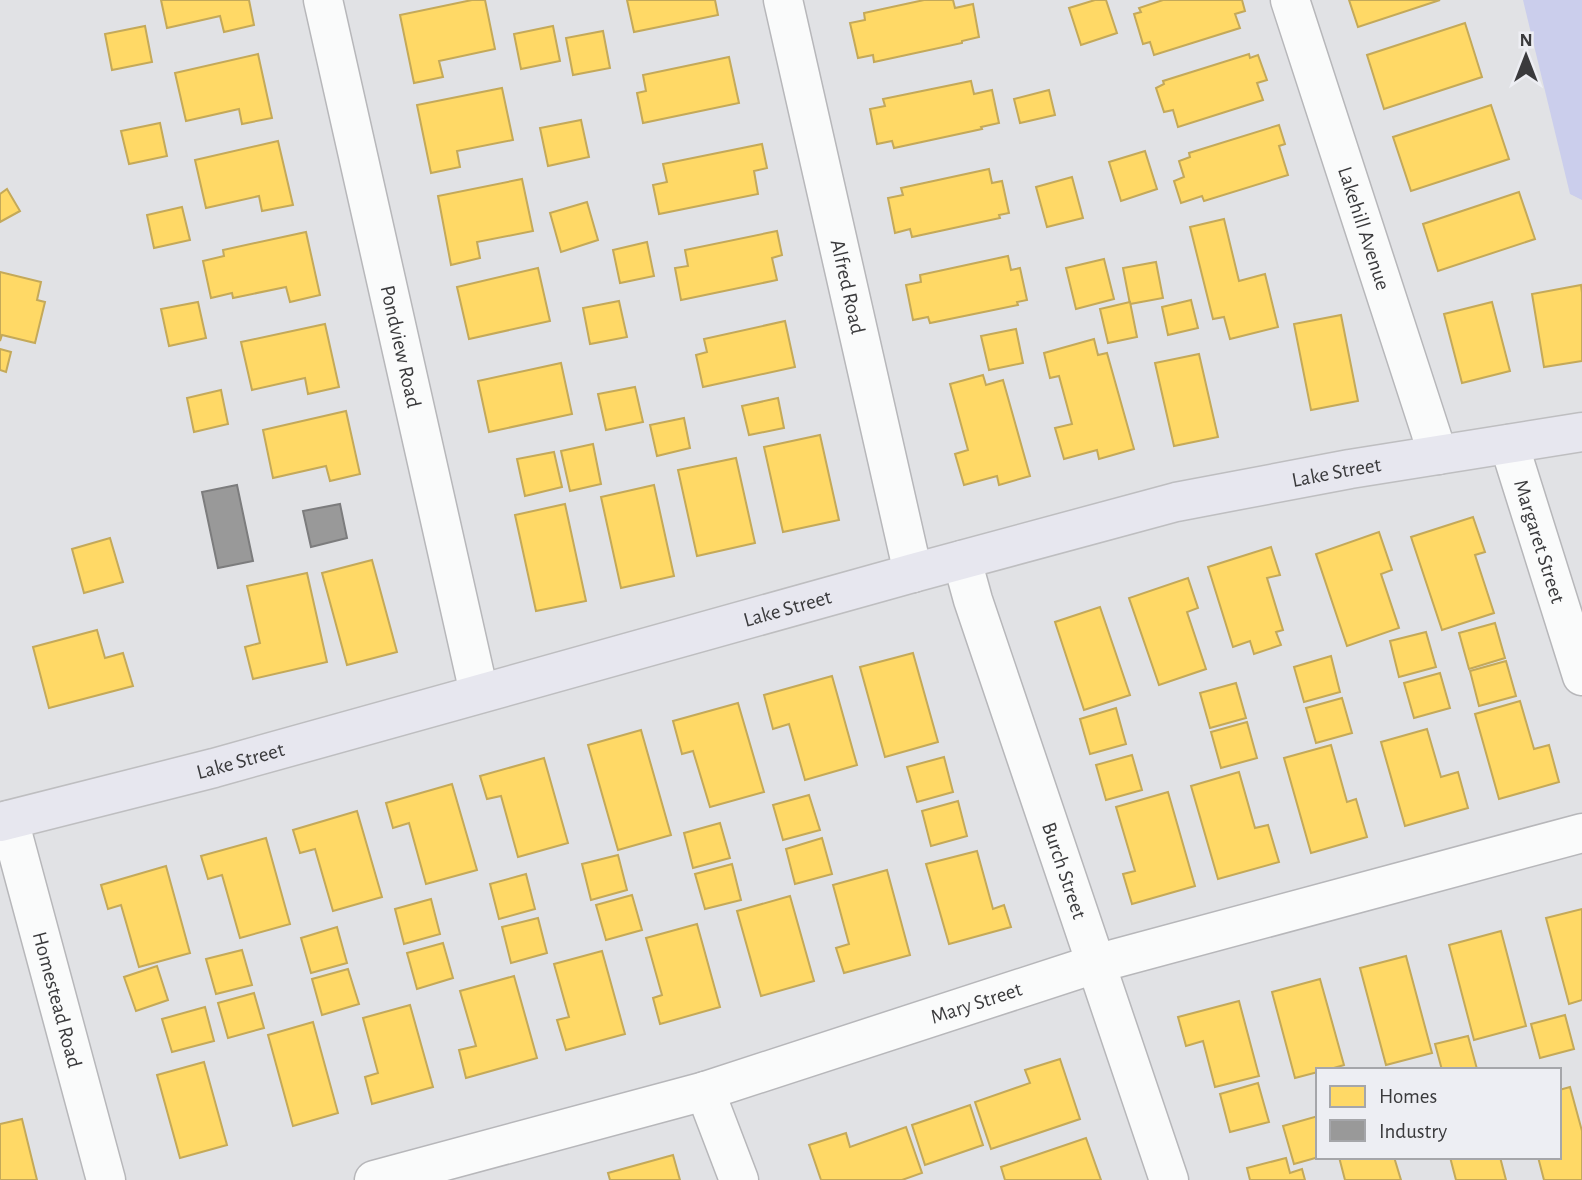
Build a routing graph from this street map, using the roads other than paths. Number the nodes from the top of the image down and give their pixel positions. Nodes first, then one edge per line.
1 (323, 0) edge
2 (783, 0) edge
3 (1290, 0) edge
4 (1582, 432) edge
5 (1509, 444) junction
6 (1438, 455) junction
7 (962, 560) junction
8 (913, 573) junction
9 (1582, 676) edge
10 (480, 693) junction
11 (5, 821) edge
12 (1582, 834) edge
13 (1095, 964) junction
14 (705, 1091) junction
15 (106, 1180) edge
16 (374, 1180) edge
17 (739, 1180) edge
18 (1169, 1180) edge

1 - 10 street, Pondview Road
2 - 8 street, Alfred Road
3 - 6 street, Lakehill Avenue
4 - 5 main road, Lake Street
5 - 6 main road, Lake Street
5 - 9 street, Margaret Street
6 - 7 main road, Lake Street
7 - 8 main road, Lake Street
7 - 13 street, Burch Street
8 - 10 main road, Lake Street
10 - 11 main road, Lake Street
11 - 15 street, Homestead Road
12 - 13 street, Mary Street
13 - 14 street, Mary Street
13 - 18 street, Burch Street
14 - 16 street, Mary Street
14 - 17 street

